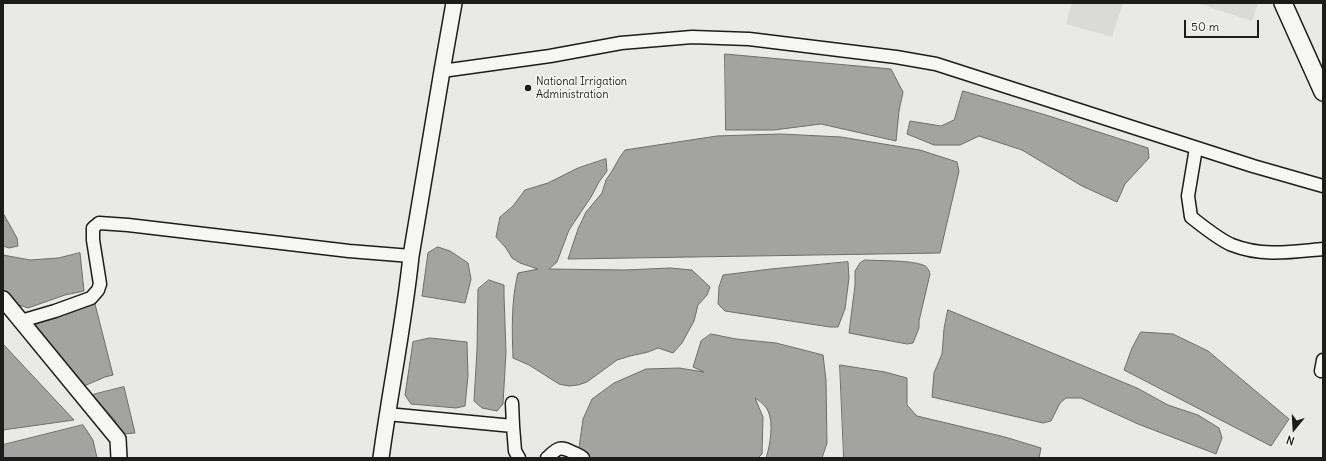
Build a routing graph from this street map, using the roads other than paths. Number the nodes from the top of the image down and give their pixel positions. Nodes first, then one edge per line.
1 (454, 3) edge
2 (1283, 3) edge
3 (442, 71) junction
4 (1323, 92) edge
5 (1196, 148) junction
6 (1323, 186) edge
7 (1323, 249) edge
8 (411, 256) junction
9 (3, 299) edge
10 (21, 321) junction
11 (512, 403) dead end
12 (387, 414) junction
13 (513, 426) junction
14 (119, 458) edge
15 (381, 458) edge
16 (519, 458) edge
17 (547, 458) edge
18 (583, 458) edge

1 - 3 street
2 - 4 main road
3 - 5 street
3 - 8 street
5 - 6 street
5 - 7 street
8 - 10 street
8 - 12 street
9 - 10 street
10 - 14 street
11 - 13 street
12 - 13 street
12 - 15 street
13 - 16 street
17 - 18 street

